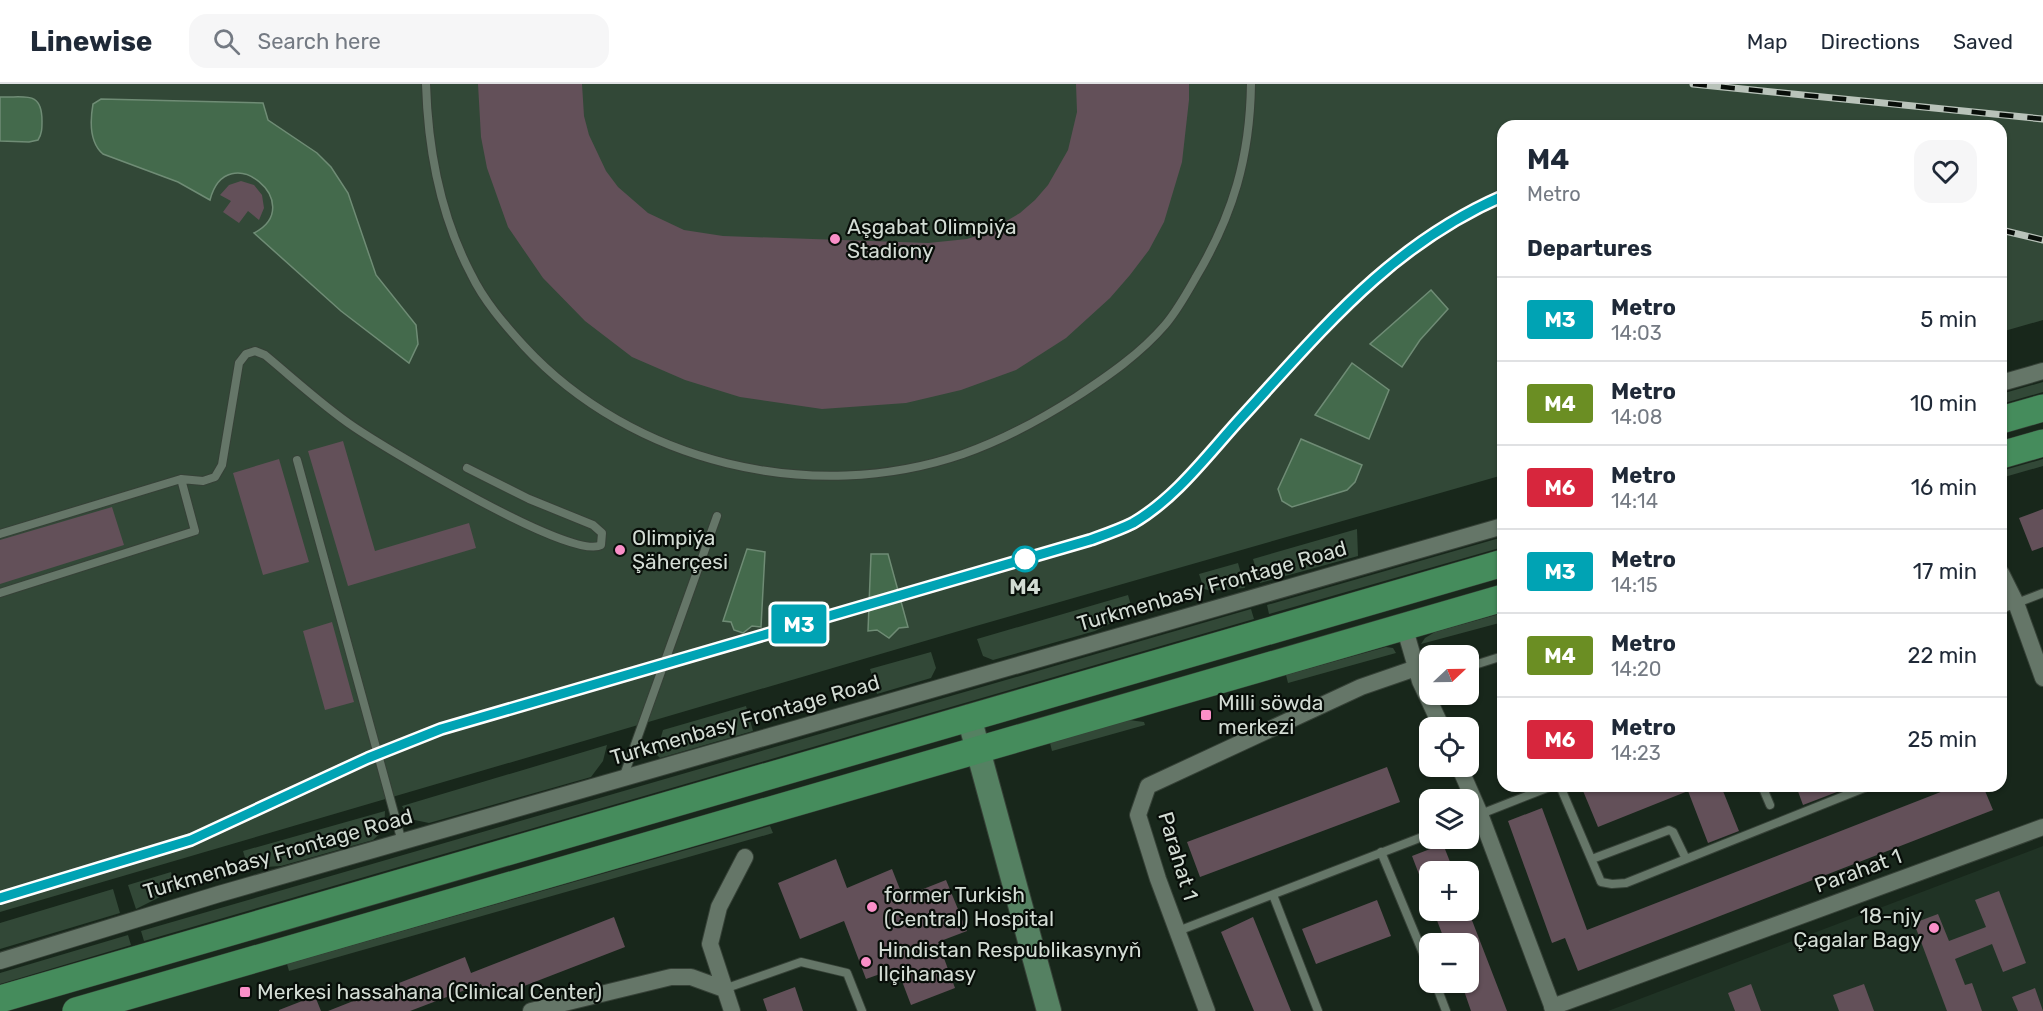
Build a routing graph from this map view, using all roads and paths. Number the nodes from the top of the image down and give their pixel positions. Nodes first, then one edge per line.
1 (426, 84) edge
2 (1251, 84) edge
3 (2043, 371) edge
4 (2007, 381) edge
5 (2043, 408) edge
6 (2007, 418) edge
7 (2043, 442) edge
8 (2007, 452) edge
9 (297, 460) dead end
10 (467, 468) dead end
11 (181, 479) junction
12 (717, 516) dead end
13 (1497, 528) edge
14 (0, 534) edge
15 (1497, 565) edge
16 (0, 593) edge
17 (2043, 593) edge
18 (1497, 600) edge
19 (2009, 606) edge
20 (1404, 626) junction
21 (1497, 659) edge
22 (1479, 664) edge
23 (1419, 668) edge
24 (1419, 677) edge
25 (2043, 678) edge
26 (969, 717) junction
27 (976, 750) junction
28 (623, 778) junction
29 (1536, 792) edge
30 (1563, 792) edge
31 (1765, 792) edge
32 (1854, 792) edge
33 (1770, 805) dead end
34 (1479, 814) edge
35 (2043, 827) edge
36 (1479, 828) edge
37 (1419, 838) edge
38 (402, 842) junction
39 (1381, 852) junction
40 (745, 857) dead end
41 (1592, 859) junction
42 (1686, 859) junction
43 (1273, 895) junction
44 (1178, 931) junction
45 (1419, 944) edge
46 (0, 960) edge
47 (724, 989) junction
48 (1439, 993) edge
49 (0, 999) edge
50 (1553, 1009) edge
51 (76, 1011) edge
52 (531, 1011) edge
53 (732, 1011) edge
54 (862, 1011) edge
55 (1049, 1011) edge
56 (1207, 1011) edge
57 (1318, 1011) edge
58 (1446, 1011) edge

1 - 2 lane
3 - 4 street
5 - 6 main road
7 - 8 main road
9 - 38 lane
10 - 11 lane
11 - 14 lane
11 - 16 lane
12 - 28 lane
13 - 28 street, Turkmenbasy Frontage Road
15 - 26 main road
17 - 19 lane
18 - 20 main road
19 - 25 street
20 - 23 street
20 - 27 main road
21 - 22 lane
24 - 44 street, Parahat 1
26 - 27 street
26 - 49 main road
27 - 51 main road
27 - 55 street
28 - 38 street, Turkmenbasy Frontage Road
29 - 34 lane
30 - 41 lane
31 - 33 lane
32 - 42 lane
35 - 50 street, Parahat 1
36 - 50 street, Parahat 1
37 - 39 lane
38 - 46 street, Turkmenbasy Frontage Road
39 - 43 lane
39 - 45 lane
40 - 47 street
41 - 42 lane
41 - 42 lane
43 - 44 lane
43 - 57 lane
44 - 56 street, Parahat 1
47 - 52 street
47 - 53 street
47 - 54 lane
48 - 58 lane

